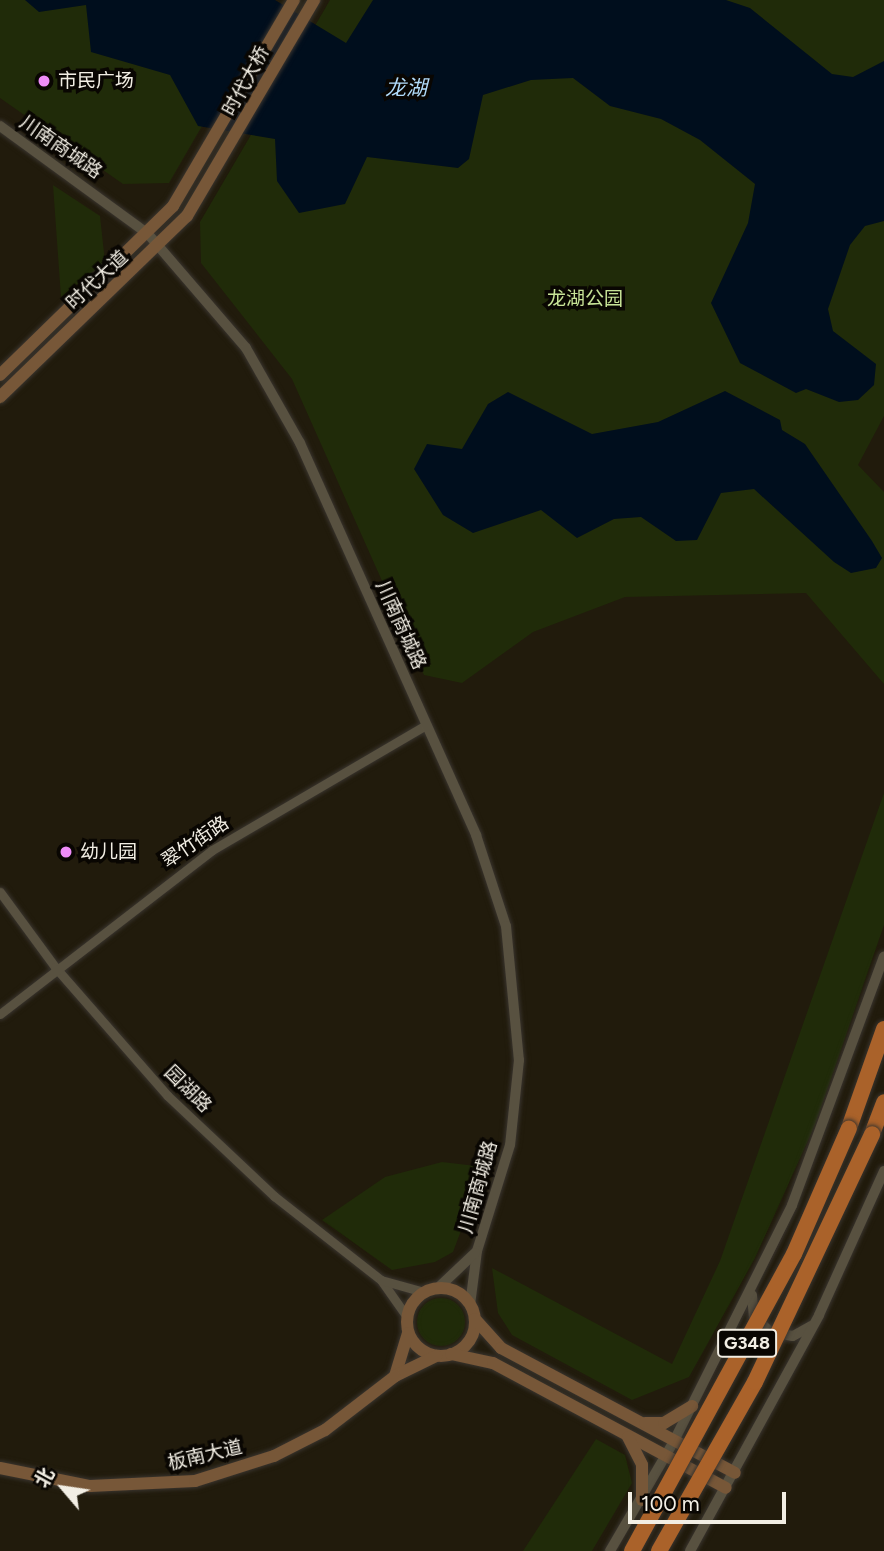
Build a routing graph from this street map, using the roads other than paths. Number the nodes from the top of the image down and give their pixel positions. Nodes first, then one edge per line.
1 (295, 0) edge
2 (314, 0) edge
3 (0, 126) edge
4 (197, 174) joint
5 (212, 182) joint
6 (148, 234) junction
7 (161, 246) junction
8 (0, 374) edge
9 (0, 397) edge
10 (426, 725) junction
11 (0, 892) edge
12 (884, 956) edge
13 (55, 967) junction
14 (0, 1014) edge
15 (884, 1029) edge
16 (884, 1102) edge
17 (884, 1171) edge
18 (477, 1251) junction
19 (381, 1280) junction
20 (756, 1282) junction
21 (438, 1288) junction
22 (424, 1293) junction
23 (470, 1305) junction
24 (819, 1315) junction
25 (407, 1317) junction
26 (475, 1319) junction
27 (408, 1332) junction
28 (451, 1354) junction
29 (436, 1356) junction
30 (395, 1376) junction
31 (692, 1406) junction
32 (641, 1423) junction
33 (626, 1434) junction
34 (674, 1441) junction
35 (666, 1455) junction
36 (0, 1468) edge
37 (735, 1473) junction
38 (726, 1488) junction
39 (642, 1500) junction
40 (610, 1551) edge
41 (632, 1551) edge
42 (659, 1551) edge
43 (690, 1551) edge

1 - 4 main road, 时代大桥
2 - 5 main road, 时代大桥
3 - 6 street, 川南商城路
4 - 6 main road, 时代大道
5 - 7 main road, 时代大道
6 - 7 street, 川南商城路
6 - 8 main road, 时代大道
7 - 9 main road, 时代大道
7 - 10 street, 川南商城路
10 - 13 street, 翠竹街路
10 - 18 street, 川南商城路
11 - 13 street, 园湖路
12 - 20 street
13 - 14 street, 翠竹街路
13 - 19 street, 园湖路
15 - 41 highway, G348, bridge
16 - 42 highway, G348, bridge
17 - 24 street
18 - 21 street
18 - 23 street
19 - 22 street
19 - 25 street
20 - 24 street
20 - 31 street
21 - 22 main road
21 - 23 main road
22 - 25 main road
23 - 26 main road
24 - 37 street
25 - 27 main road
26 - 28 main road
26 - 32 main road
27 - 29 main road
27 - 30 main road
28 - 29 main road
28 - 33 main road
29 - 30 main road, 板南大道
30 - 36 main road, 板南大道
31 - 32 main road
31 - 34 street
32 - 34 main road
33 - 35 main road
33 - 39 main road
34 - 35 street
34 - 37 main road
35 - 38 main road
35 - 39 street
37 - 38 street
38 - 43 street
39 - 40 street

